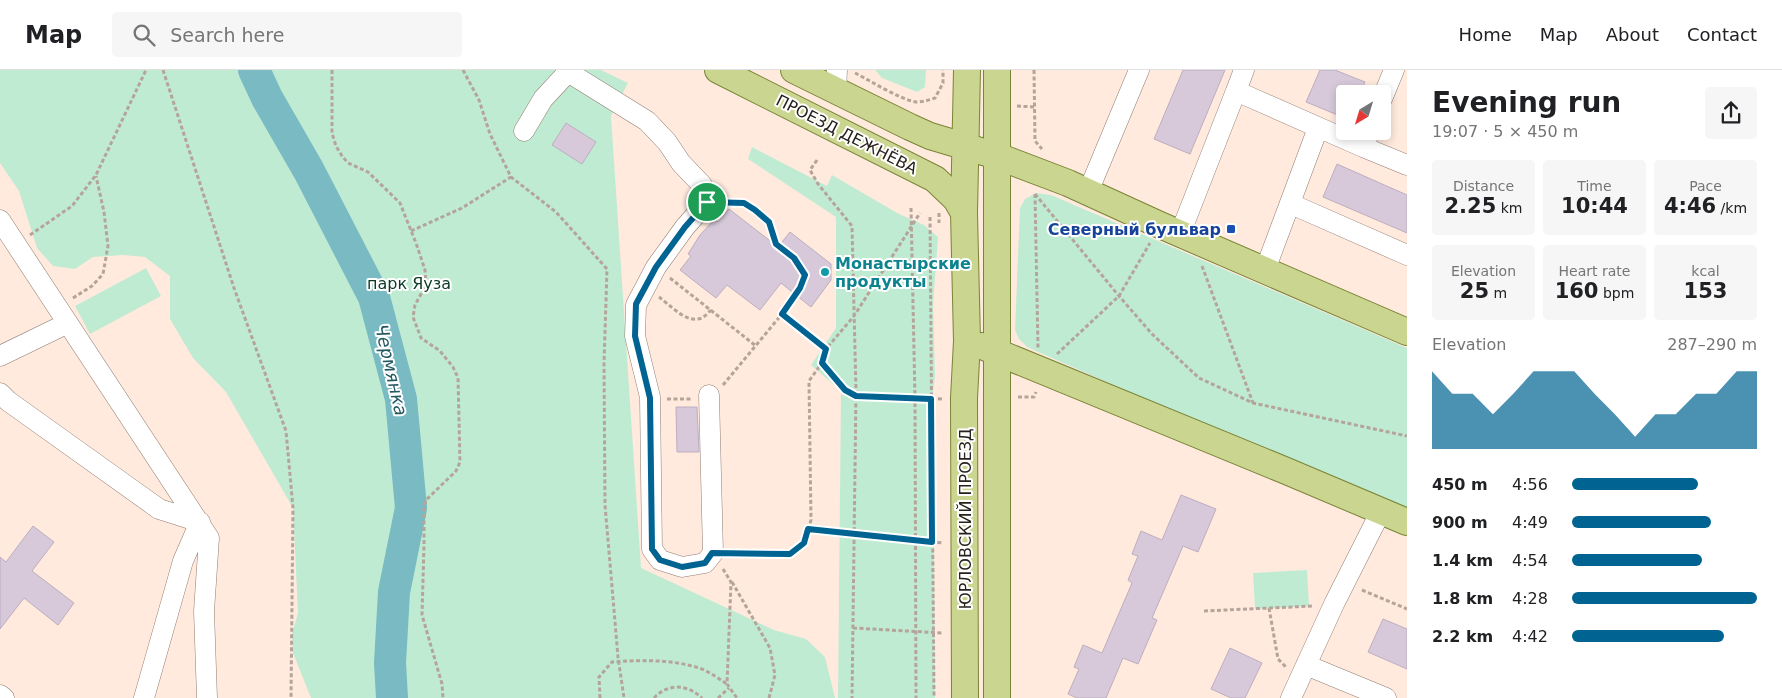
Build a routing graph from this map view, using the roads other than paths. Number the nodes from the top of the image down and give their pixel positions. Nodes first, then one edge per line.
1 (718, 70) edge
2 (794, 70) edge
3 (967, 70) edge
4 (997, 70) edge
5 (1139, 70) edge
6 (1244, 70) edge
7 (1394, 70) edge
8 (569, 71) edge
9 (841, 77) edge
10 (1388, 85) edge
11 (1236, 91) junction
12 (1318, 128) junction
13 (524, 131) dead end
14 (1336, 132) edge
15 (1368, 140) edge
16 (965, 146) junction
17 (997, 156) junction
18 (1407, 165) edge
19 (1088, 192) junction
20 (1291, 204) junction
21 (964, 213) junction
22 (0, 220) edge
23 (1177, 233) junction
24 (1407, 255) edge
25 (1265, 270) junction
26 (63, 316) junction
27 (1407, 332) edge
28 (967, 341) junction
29 (998, 352) junction
30 (0, 356) edge
31 (0, 393) edge
32 (709, 395) road end
33 (1381, 511) junction
34 (200, 522) junction
35 (1407, 522) edge
36 (1302, 672) junction
37 (0, 695) edge
38 (4, 698) edge
39 (144, 698) edge
40 (207, 698) edge
41 (965, 698) edge
42 (997, 698) edge
43 (1291, 698) edge
44 (1386, 698) edge

1 - 21 main road, ПРОЕЗД ДЕЖНЁВА
2 - 9 main road, ПРОЕЗД ДЕЖНЁВА
3 - 16 main road, ЮРЛОВСКИЙ ПРОЕЗД
4 - 17 main road, ЮРЛОВСКИЙ ПРОЕЗД
5 - 19 lane
6 - 11 lane
7 - 10 lane
8 - 13 lane
8 - 32 lane
9 - 16 main road, ПРОЕЗД ДЕЖНЁВА
11 - 12 lane
11 - 23 lane
12 - 14 lane
12 - 20 lane
15 - 18 lane
16 - 17 main road
16 - 21 main road, ЮРЛОВСКИЙ ПРОЕЗД
17 - 19 main road
17 - 29 main road, ЮРЛОВСКИЙ ПРОЕЗД
19 - 23 main road
20 - 24 lane
20 - 25 lane
21 - 28 main road, ЮРЛОВСКИЙ ПРОЕЗД
22 - 26 lane
23 - 25 main road
25 - 27 main road
26 - 30 lane
26 - 34 lane
28 - 29 main road
28 - 41 main road, ЮРЛОВСКИЙ ПРОЕЗД
29 - 33 main road
29 - 42 main road, ЮРЛОВСКИЙ ПРОЕЗД
31 - 34 lane
33 - 35 main road
33 - 36 lane
34 - 39 lane
34 - 40 lane
36 - 43 lane
36 - 44 lane
37 - 38 lane

